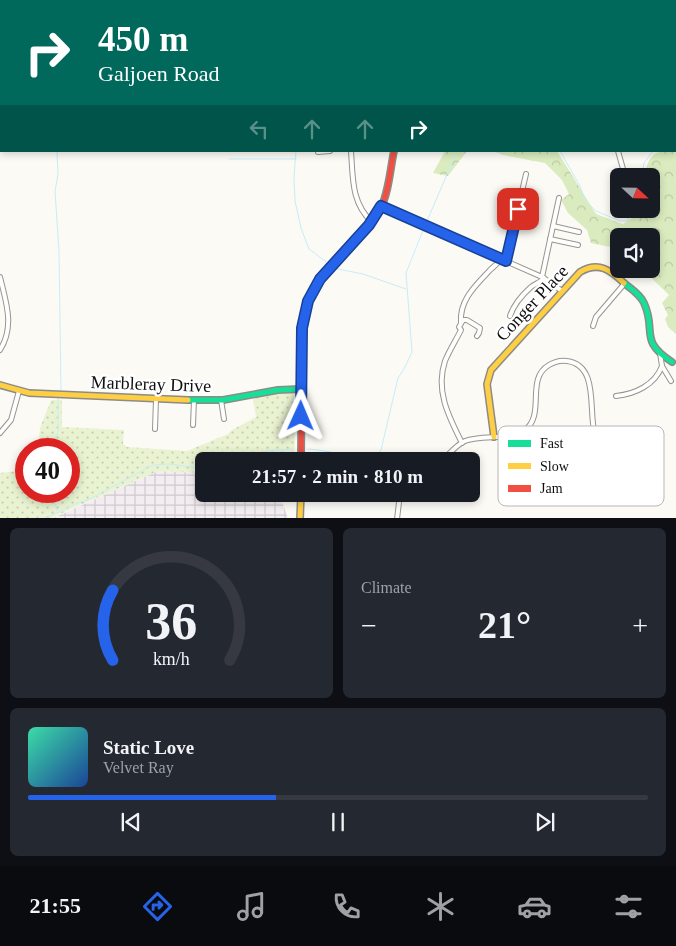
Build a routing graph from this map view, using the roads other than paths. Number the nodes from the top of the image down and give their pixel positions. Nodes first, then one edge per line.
1 (351, 152) edge
2 (394, 152) edge
3 (618, 152) edge
4 (623, 168) edge
5 (526, 174) dead end
6 (559, 198) dead end
7 (381, 206) junction
8 (372, 222) junction
9 (553, 226) junction
10 (579, 232) dead end
11 (550, 239) junction
12 (578, 245) dead end
13 (501, 259) junction
14 (506, 261) junction
15 (0, 277) edge
16 (543, 277) junction
17 (625, 284) junction
18 (562, 291) junction
19 (510, 316) dead end
20 (461, 323) junction
21 (593, 326) dead end
22 (477, 336) dead end
23 (0, 350) edge
24 (660, 353) junction
25 (672, 362) dead end
26 (662, 366) junction
27 (670, 381) dead end
28 (0, 385) edge
29 (302, 389) junction
30 (19, 391) junction
31 (616, 396) dead end
32 (156, 399) junction
33 (194, 400) junction
34 (221, 400) junction
35 (224, 419) dead end
36 (193, 426) dead end
37 (529, 426) edge
38 (594, 426) edge
39 (155, 429) dead end
40 (0, 433) edge
41 (494, 436) junction
42 (498, 436) edge
43 (462, 443) junction
44 (301, 452) edge
45 (452, 452) edge
46 (301, 502) edge
47 (399, 502) edge
48 (300, 518) edge
49 (398, 518) edge

1 - 8 street
2 - 7 street
3 - 4 street
5 - 14 street
6 - 9 street
7 - 8 street
7 - 13 street
8 - 29 street
9 - 10 street
9 - 11 street
11 - 12 street
11 - 16 street
13 - 14 street
13 - 20 street
14 - 16 street
15 - 23 street
16 - 18 street
16 - 19 street
17 - 18 street, Conger Place
17 - 21 street
17 - 24 street, Conger Place
18 - 41 street, Conger Place
20 - 22 street
20 - 43 street
24 - 25 street, Conger Place
24 - 26 street
26 - 27 street
26 - 31 street
28 - 30 street, Marbleray Drive
29 - 34 street, Marbleray Drive
29 - 44 street
30 - 32 street, Marbleray Drive
30 - 40 street
32 - 33 street, Marbleray Drive
32 - 39 street
33 - 34 street, Marbleray Drive
33 - 36 street
34 - 35 street
37 - 38 street
41 - 42 street
41 - 43 street
43 - 45 street
46 - 48 street
47 - 49 street

